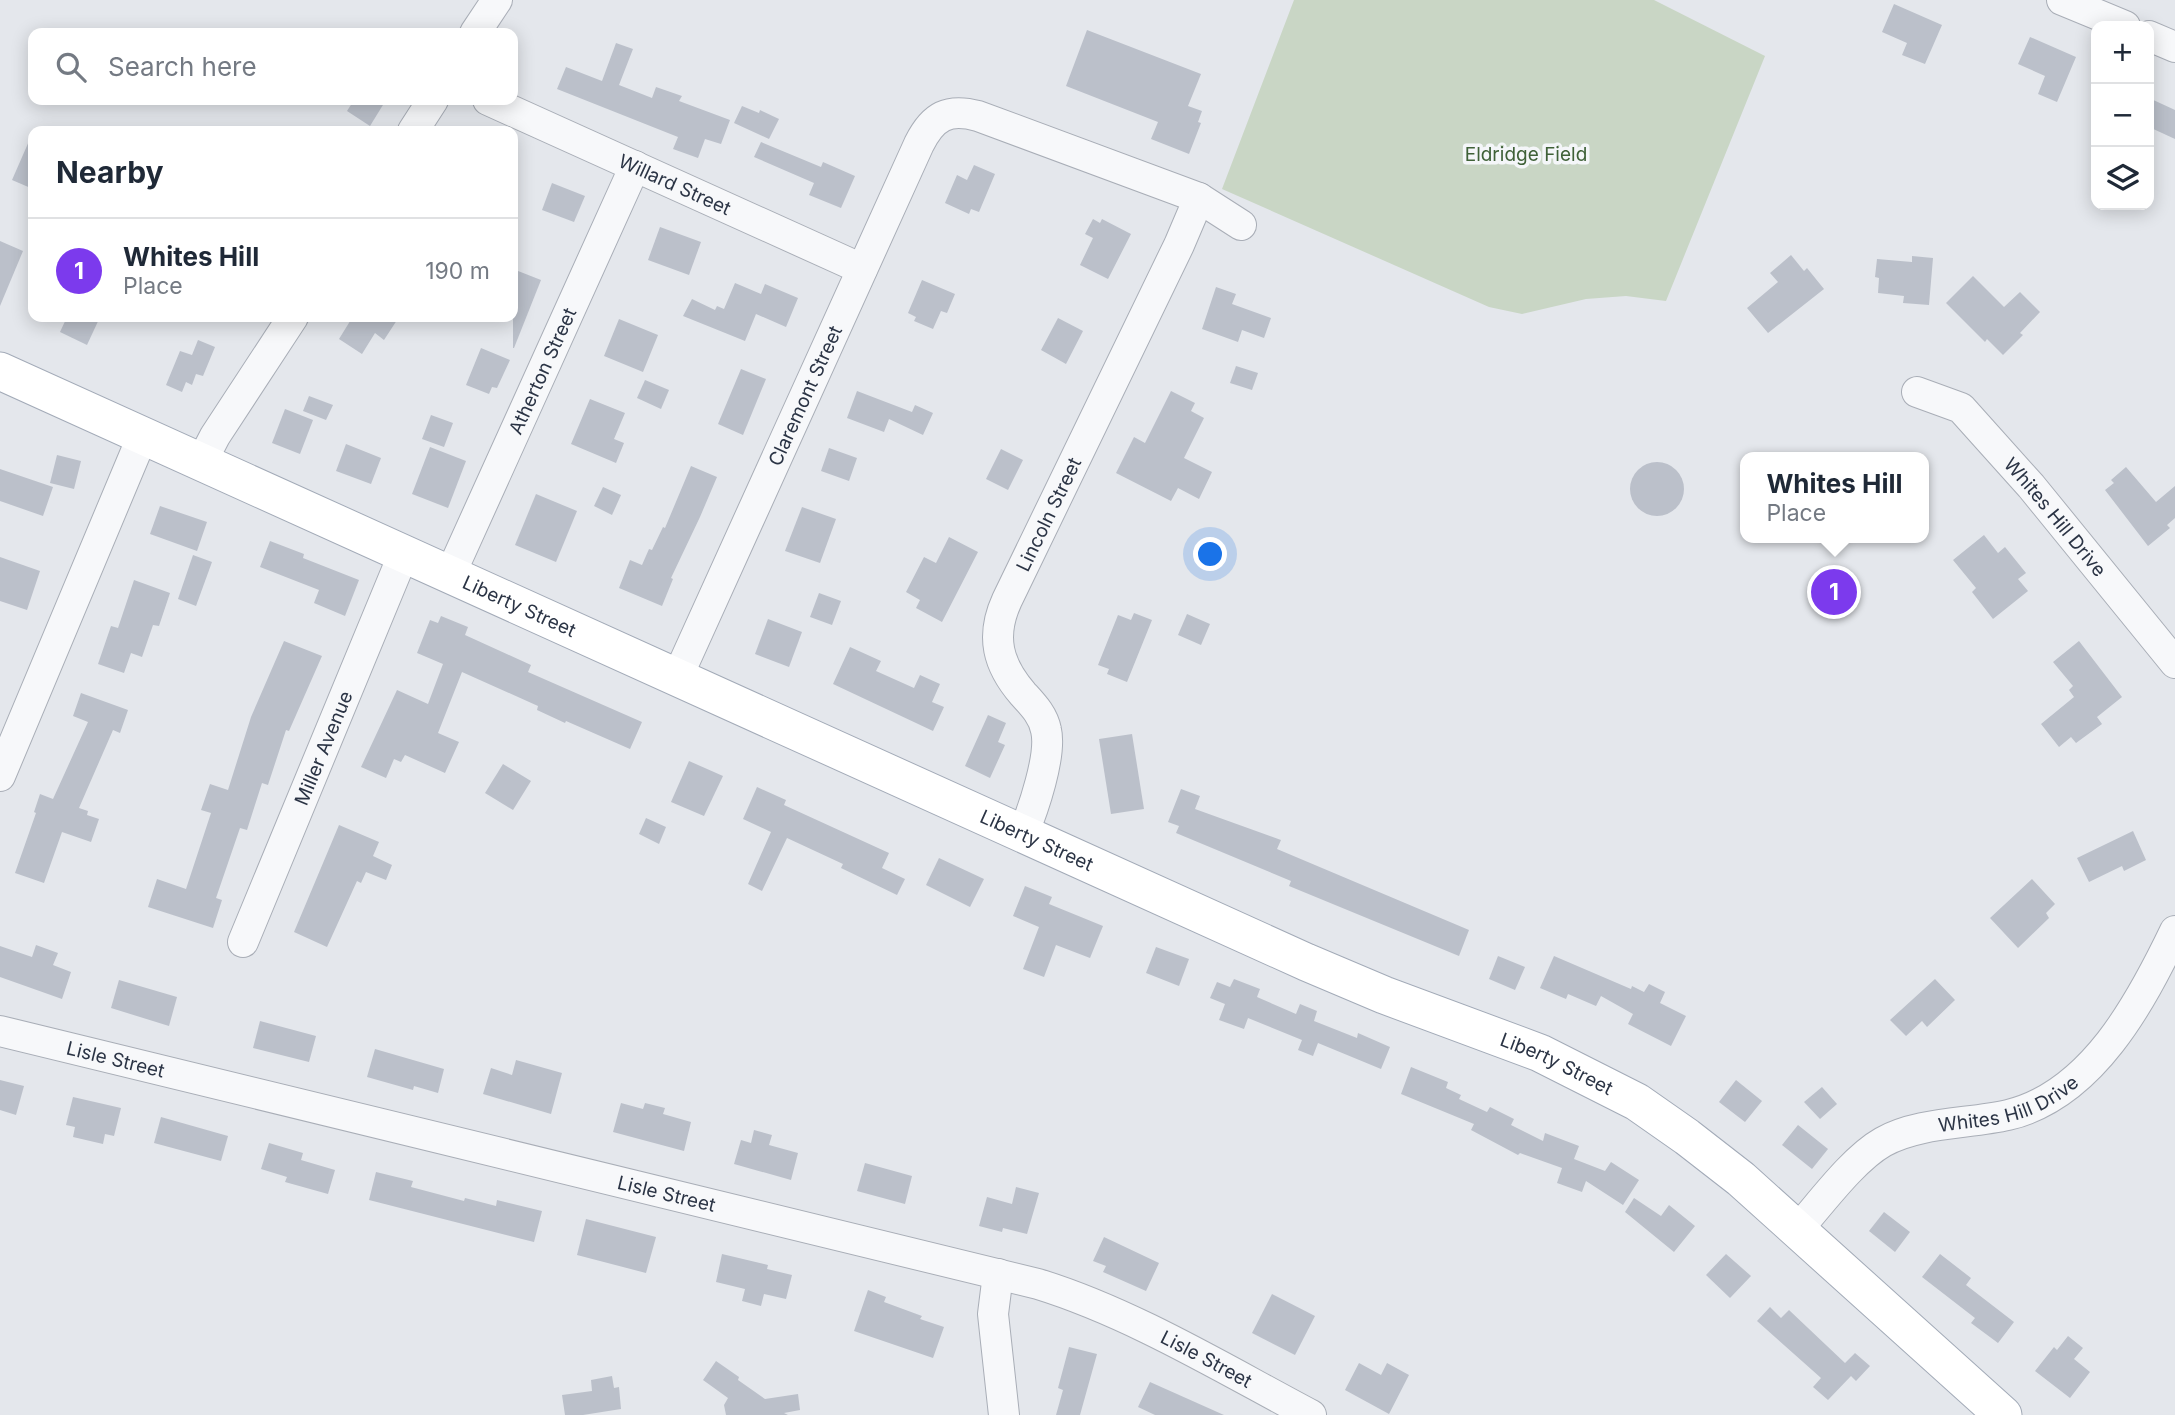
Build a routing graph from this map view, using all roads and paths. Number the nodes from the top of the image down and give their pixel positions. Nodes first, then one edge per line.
1 (497, 0) edge
2 (2062, 0) edge
3 (2113, 21) edge
4 (478, 28) edge
5 (2154, 38) edge
6 (2175, 47) edge
7 (430, 105) edge
8 (499, 105) edge
9 (416, 126) edge
10 (635, 166) junction
11 (1199, 198) junction
12 (1241, 225) dead end
13 (862, 269) junction
14 (290, 322) edge
15 (0, 371) edge
16 (1917, 392) dead end
17 (143, 435) junction
18 (202, 461) junction
19 (404, 554) junction
20 (450, 575) junction
21 (2175, 663) edge
22 (677, 678) junction
23 (0, 776) edge
24 (1023, 834) junction
25 (2175, 931) edge
26 (243, 943) dead end
27 (0, 1031) edge
28 (1798, 1230) junction
29 (998, 1274) junction
30 (1004, 1415) edge
31 (1311, 1415) edge
32 (2003, 1415) edge

1 - 4 street
2 - 3 street
5 - 6 street
7 - 9 street
8 - 10 street, Willard Street
10 - 13 street, Willard Street
10 - 20 street, Atherton Street
11 - 12 street
11 - 13 street, Claremont Street
11 - 24 street, Lincoln Street
13 - 22 street, Claremont Street
14 - 18 street
15 - 17 main road, Liberty Street
16 - 21 street, Whites Hill Drive
17 - 18 main road, Liberty Street
17 - 23 street
18 - 19 main road, Liberty Street
19 - 20 main road, Liberty Street
19 - 26 street, Miller Avenue
20 - 22 main road, Liberty Street
22 - 24 main road, Liberty Street
24 - 28 main road, Liberty Street
25 - 28 street, Whites Hill Drive
27 - 29 street, Lisle Street
28 - 32 main road, Liberty Street
29 - 30 street
29 - 31 street, Lisle Street

